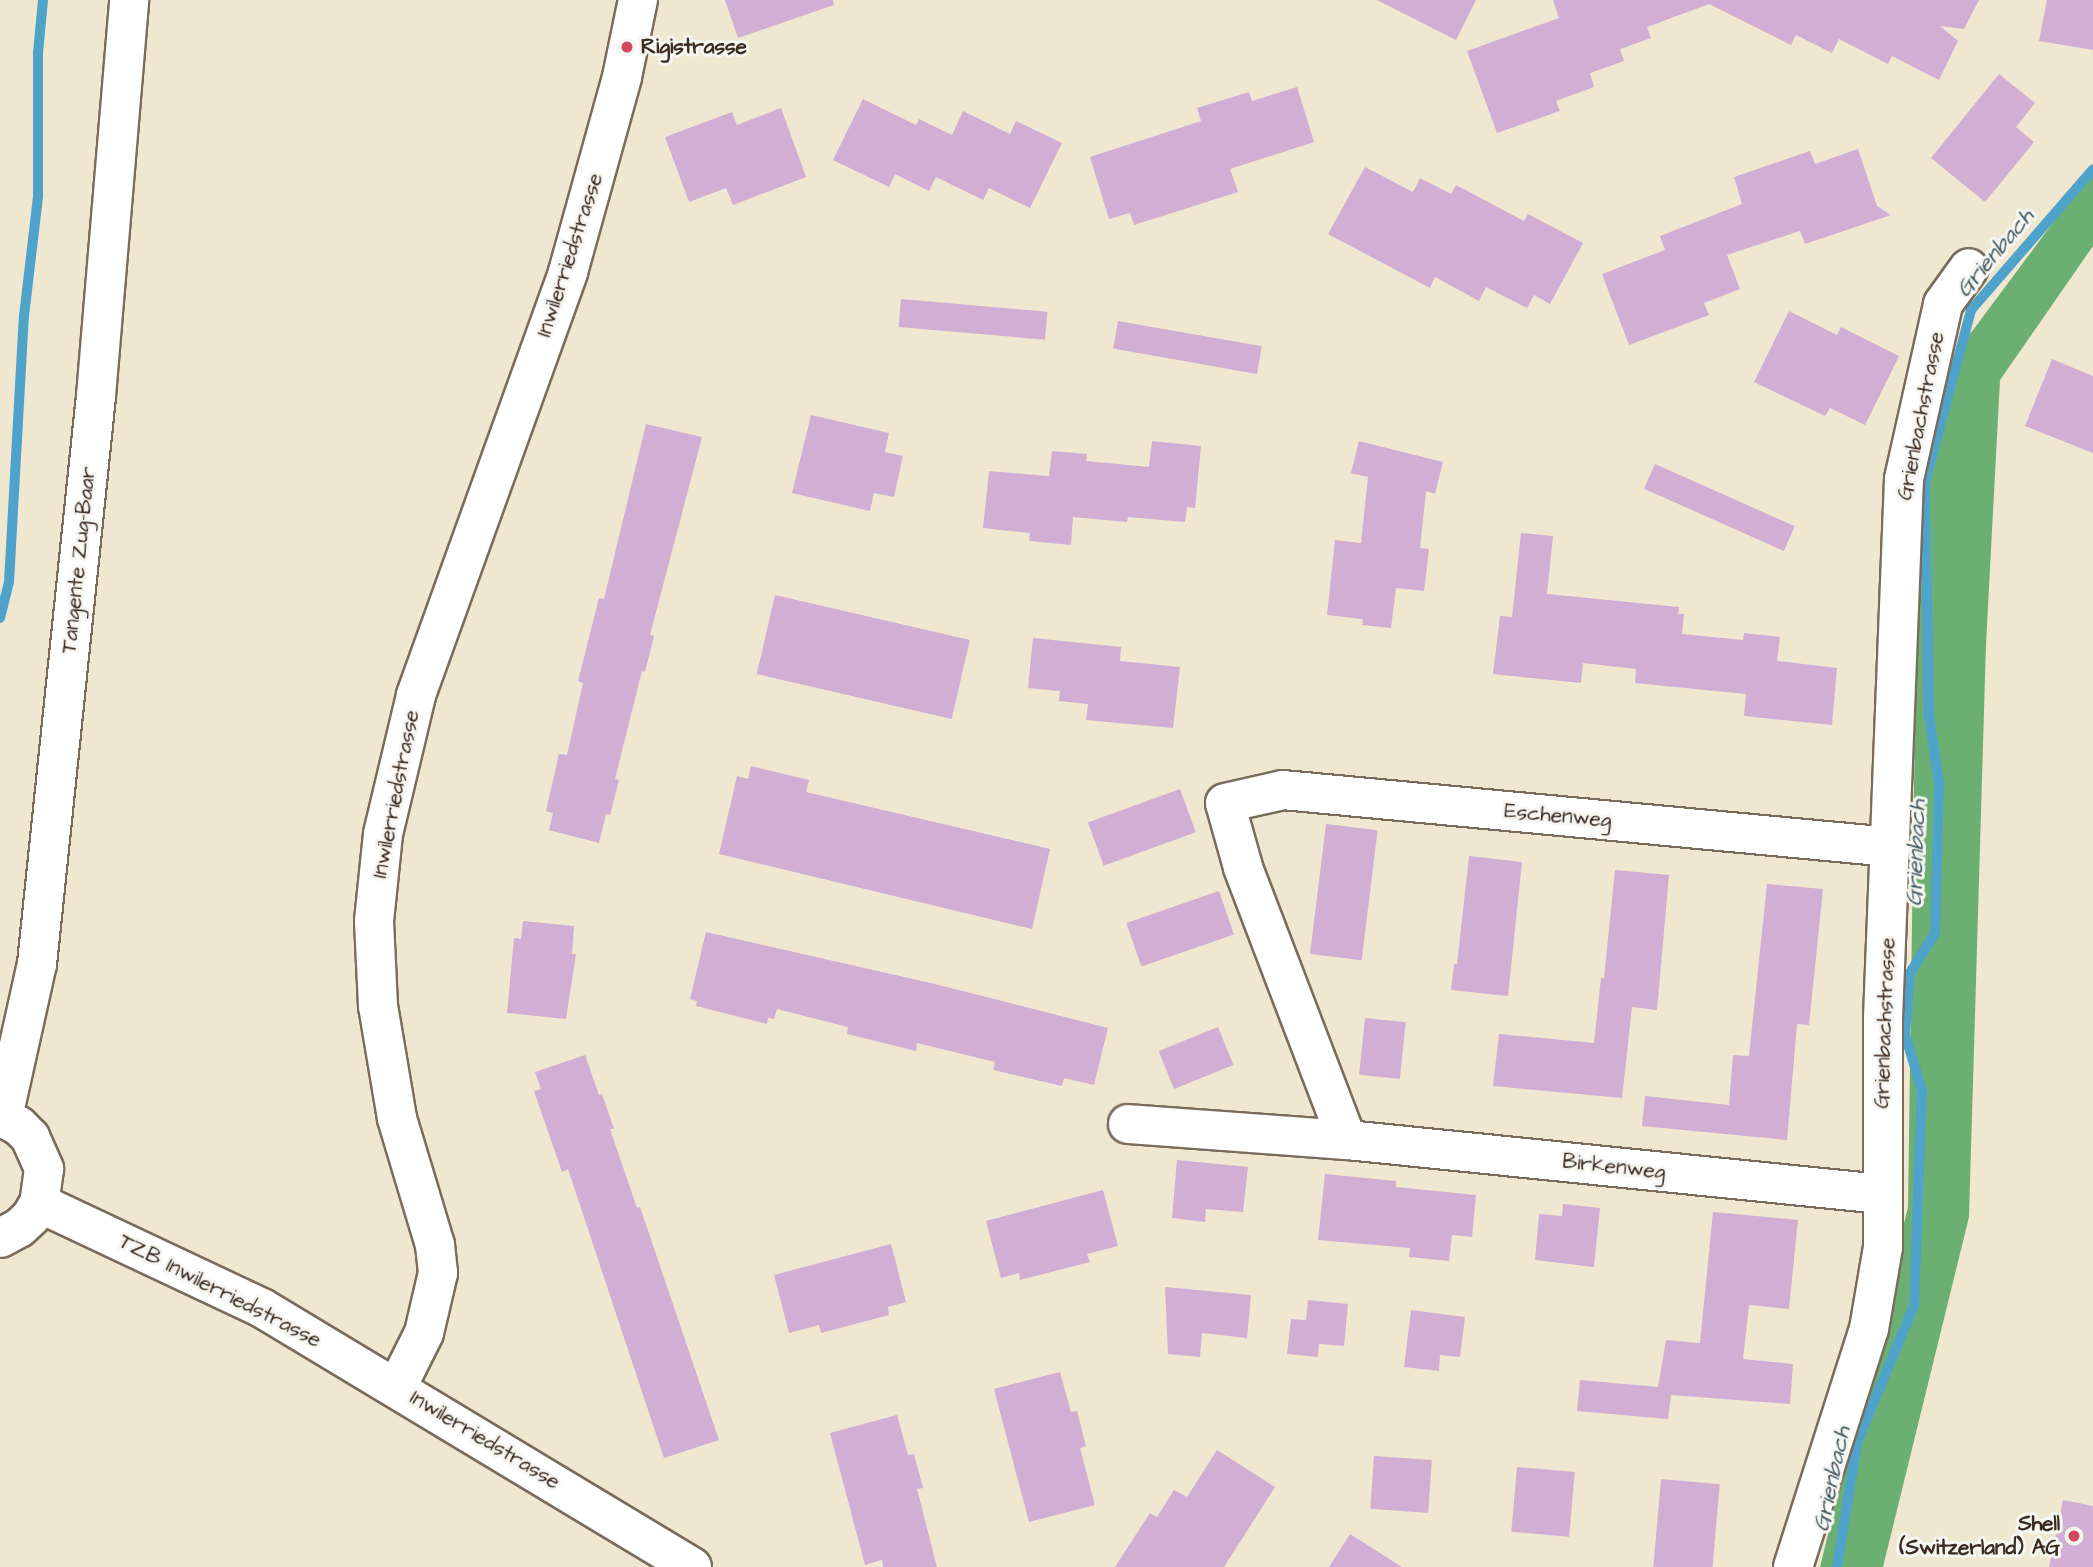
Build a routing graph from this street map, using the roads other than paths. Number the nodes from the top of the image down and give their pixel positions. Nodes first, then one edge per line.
1 (130, 0) edge
2 (638, 0) edge
3 (1969, 268) dead end
4 (1891, 846) junction
5 (2, 1117) edge
6 (1128, 1124) dead end
7 (1347, 1140) junction
8 (1881, 1194) junction
9 (39, 1203) junction
10 (0, 1238) edge
11 (397, 1387) junction
12 (692, 1567) edge
13 (1793, 1567) edge

1 - 5 street, Tangente Zug-Baar
2 - 11 street, Inwilerriedstrasse
3 - 4 street, Grienbachstrasse
4 - 7 street, Eschenweg
4 - 8 street, Grienbachstrasse
5 - 9 street
6 - 7 street, Birkenweg
7 - 8 street, Birkenweg
8 - 13 street, Grienbachstrasse
9 - 10 street
9 - 11 street, TZB Inwilerriedstrasse
11 - 12 street, Inwilerriedstrasse

